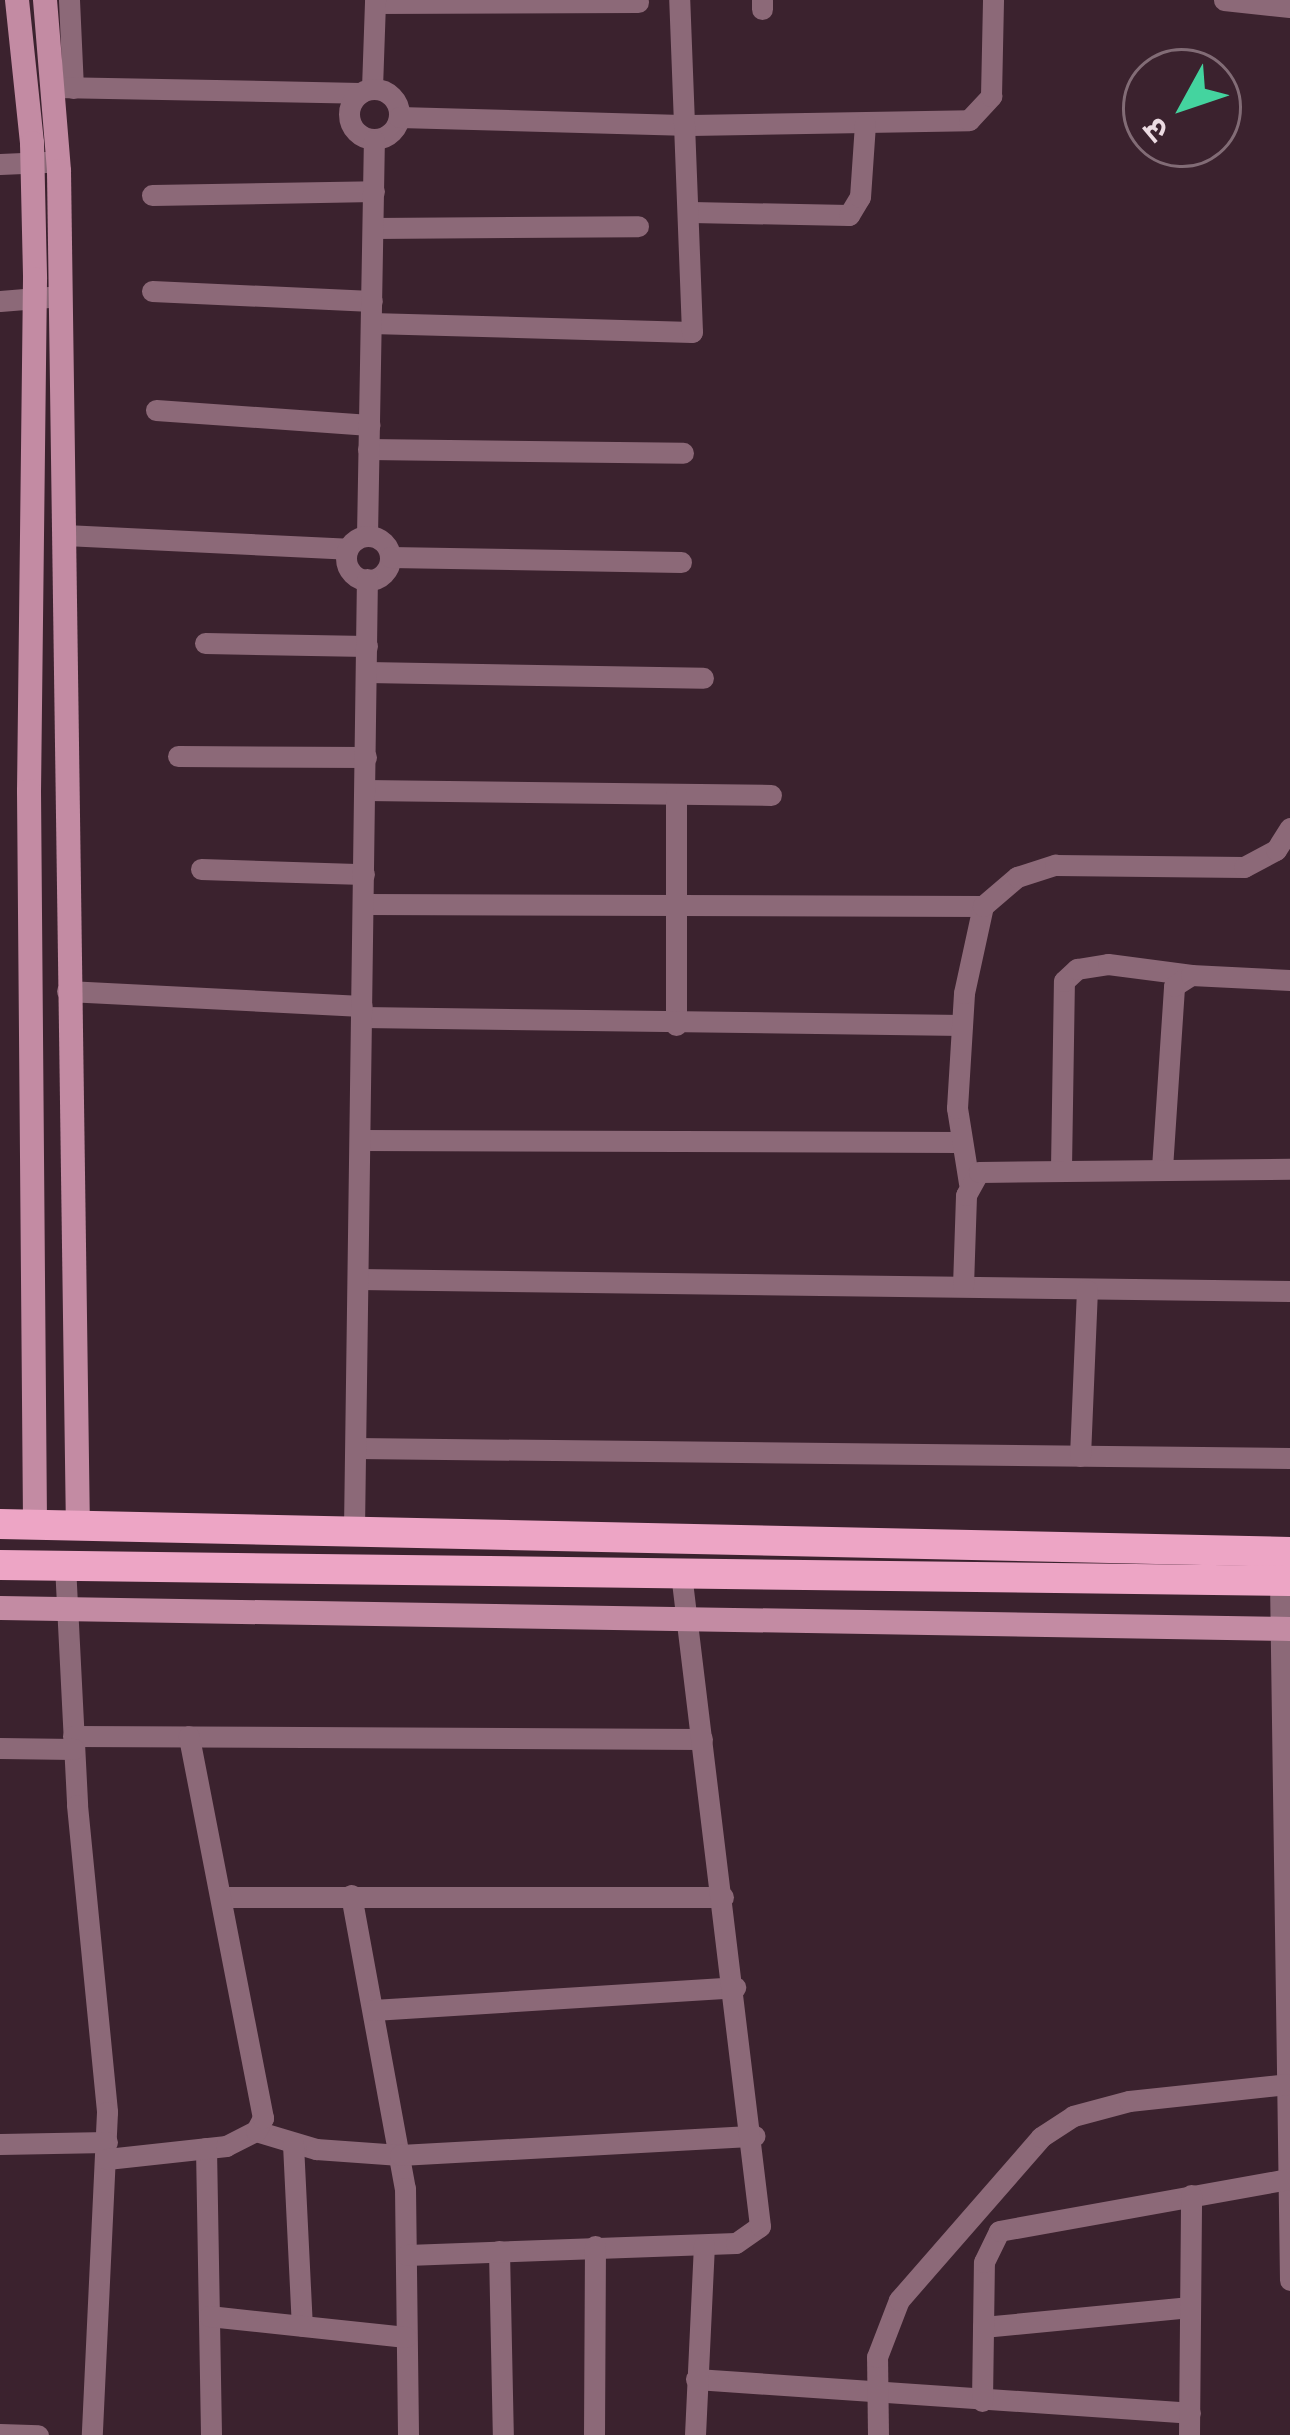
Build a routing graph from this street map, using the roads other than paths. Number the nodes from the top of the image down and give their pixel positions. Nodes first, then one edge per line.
1 (17, 0) edge
2 (45, 0) edge
3 (68, 0) edge
4 (679, 0) edge
5 (993, 0) edge
6 (1223, 0) edge
7 (375, 1) edge
8 (638, 2) edge
9 (1290, 7) edge
10 (63, 88) junction
11 (366, 90) junction
12 (399, 117) junction
13 (865, 124) junction
14 (689, 125) junction
15 (374, 140) junction
16 (46, 162) junction
17 (0, 164) edge
18 (374, 191) junction
19 (152, 196) dead end
20 (691, 212) junction
21 (638, 226) dead end
22 (374, 228) junction
23 (152, 291) dead end
24 (61, 296) junction
25 (34, 298) junction
26 (0, 301) edge
27 (372, 312) junction
28 (156, 410) dead end
29 (369, 425) junction
30 (368, 449) junction
31 (683, 453) dead end
32 (65, 535) junction
33 (358, 542) junction
34 (390, 557) junction
35 (681, 562) dead end
36 (367, 579) junction
37 (205, 643) dead end
38 (367, 646) junction
39 (367, 672) junction
40 (703, 678) dead end
41 (178, 756) dead end
42 (366, 757) junction
43 (365, 790) junction
44 (676, 794) junction
45 (771, 795) dead end
46 (1290, 828) edge
47 (201, 868) dead end
48 (364, 874) junction
49 (364, 904) junction
50 (983, 907) junction
51 (675, 909) junction
52 (1191, 975) junction
53 (1290, 980) edge
54 (67, 991) junction
55 (362, 1012) junction
56 (676, 1025) junction
57 (962, 1025) junction
58 (360, 1140) junction
59 (959, 1142) junction
60 (1061, 1168) junction
61 (1162, 1168) junction
62 (1290, 1169) edge
63 (969, 1183) junction
64 (358, 1279) junction
65 (963, 1286) junction
66 (1088, 1290) junction
67 (1290, 1291) edge
68 (356, 1448) junction
69 (1080, 1456) junction
70 (1290, 1458) edge
71 (0, 1524) edge
72 (55, 1526) junction
73 (354, 1529) junction
74 (0, 1565) edge
75 (58, 1565) junction
76 (1287, 1571) edge
77 (681, 1573) junction
78 (0, 1608) edge
79 (67, 1610) junction
80 (687, 1617) junction
81 (1285, 1629) edge
82 (189, 1736) junction
83 (702, 1738) junction
84 (74, 1743) junction
85 (0, 1748) edge
86 (351, 1895) junction
87 (221, 1897) junction
88 (723, 1897) junction
89 (735, 1987) junction
90 (373, 2010) junction
91 (1287, 2084) junction
92 (256, 2132) junction
93 (754, 2136) junction
94 (0, 2144) edge
95 (293, 2144) junction
96 (206, 2148) junction
97 (107, 2150) junction
98 (400, 2155) junction
99 (1288, 2179) edge
100 (1191, 2195) junction
101 (704, 2245) junction
102 (595, 2246) junction
103 (499, 2252) junction
104 (407, 2255) junction
105 (1290, 2280) edge
106 (1190, 2307) junction
107 (209, 2316) junction
108 (302, 2326) junction
109 (983, 2327) junction
110 (406, 2336) junction
111 (696, 2379) junction
112 (875, 2395) junction
113 (982, 2401) junction
114 (1190, 2424) edge
115 (0, 2434) edge
116 (38, 2435) edge
117 (92, 2435) edge
118 (211, 2435) edge
119 (408, 2435) edge
120 (502, 2435) edge
121 (594, 2435) edge
122 (695, 2435) edge
123 (878, 2435) edge

1 - 16 street
2 - 10 street
3 - 10 street
4 - 14 street
5 - 13 street
6 - 9 street
7 - 8 street
7 - 11 street
10 - 11 street
10 - 16 street
11 - 12 street
11 - 15 street
12 - 14 street
12 - 15 street
13 - 14 street
13 - 20 street
14 - 20 street
15 - 18 street
16 - 17 street
16 - 24 street
16 - 25 street
18 - 19 street
18 - 22 street
20 - 27 street
21 - 22 street
22 - 27 street
23 - 27 street
24 - 25 street
24 - 32 street
25 - 26 street
25 - 72 street
27 - 29 street
28 - 29 street
29 - 30 street
30 - 31 street
30 - 33 street
32 - 33 street
32 - 54 street
33 - 34 street
33 - 36 street
34 - 35 street
34 - 36 street
36 - 38 street
37 - 38 street
38 - 39 street
39 - 40 street
39 - 42 street
41 - 42 street
42 - 43 street
43 - 44 street
43 - 48 street
44 - 45 street
44 - 51 street
46 - 50 street
47 - 48 street
48 - 49 street
49 - 51 street
49 - 55 street
50 - 51 street
50 - 57 street
51 - 56 street
52 - 53 street
52 - 60 street
52 - 61 street
54 - 55 street
54 - 72 street
55 - 56 street
55 - 58 street
56 - 57 street
57 - 59 street
58 - 59 street
58 - 64 street
59 - 63 street
60 - 61 street
60 - 63 street
61 - 62 street
63 - 65 street
64 - 65 street
64 - 68 street
65 - 66 street
66 - 67 street
66 - 69 street
68 - 69 street
68 - 73 street
69 - 70 street
71 - 72 main road
72 - 73 main road
72 - 75 main road
73 - 76 main road
74 - 75 main road
75 - 77 main road
75 - 79 street
76 - 77 main road
76 - 81 street
77 - 80 street
78 - 79 street
79 - 80 street
79 - 84 street
80 - 81 street
80 - 83 street
81 - 91 street
82 - 83 street
82 - 84 street
82 - 87 street
83 - 88 street
84 - 85 street
84 - 97 street
86 - 87 street
86 - 88 street
86 - 90 street
87 - 92 street
88 - 89 street
89 - 90 street
89 - 93 street
90 - 98 street
91 - 99 street
91 - 112 street
92 - 95 street
92 - 96 street
93 - 98 street
93 - 101 street
94 - 97 street
95 - 98 street
95 - 108 street
96 - 97 street
96 - 107 street
97 - 117 street
98 - 104 street
99 - 100 street
99 - 105 street
100 - 106 street
100 - 109 street
101 - 102 street
101 - 111 street
102 - 103 street
102 - 121 street
103 - 104 street
103 - 120 street
104 - 110 street
106 - 109 street
106 - 114 street
107 - 108 street
107 - 118 street
108 - 110 street
109 - 113 street
110 - 119 street
111 - 112 street
111 - 122 street
112 - 113 street
112 - 123 street
113 - 114 street
115 - 116 street

